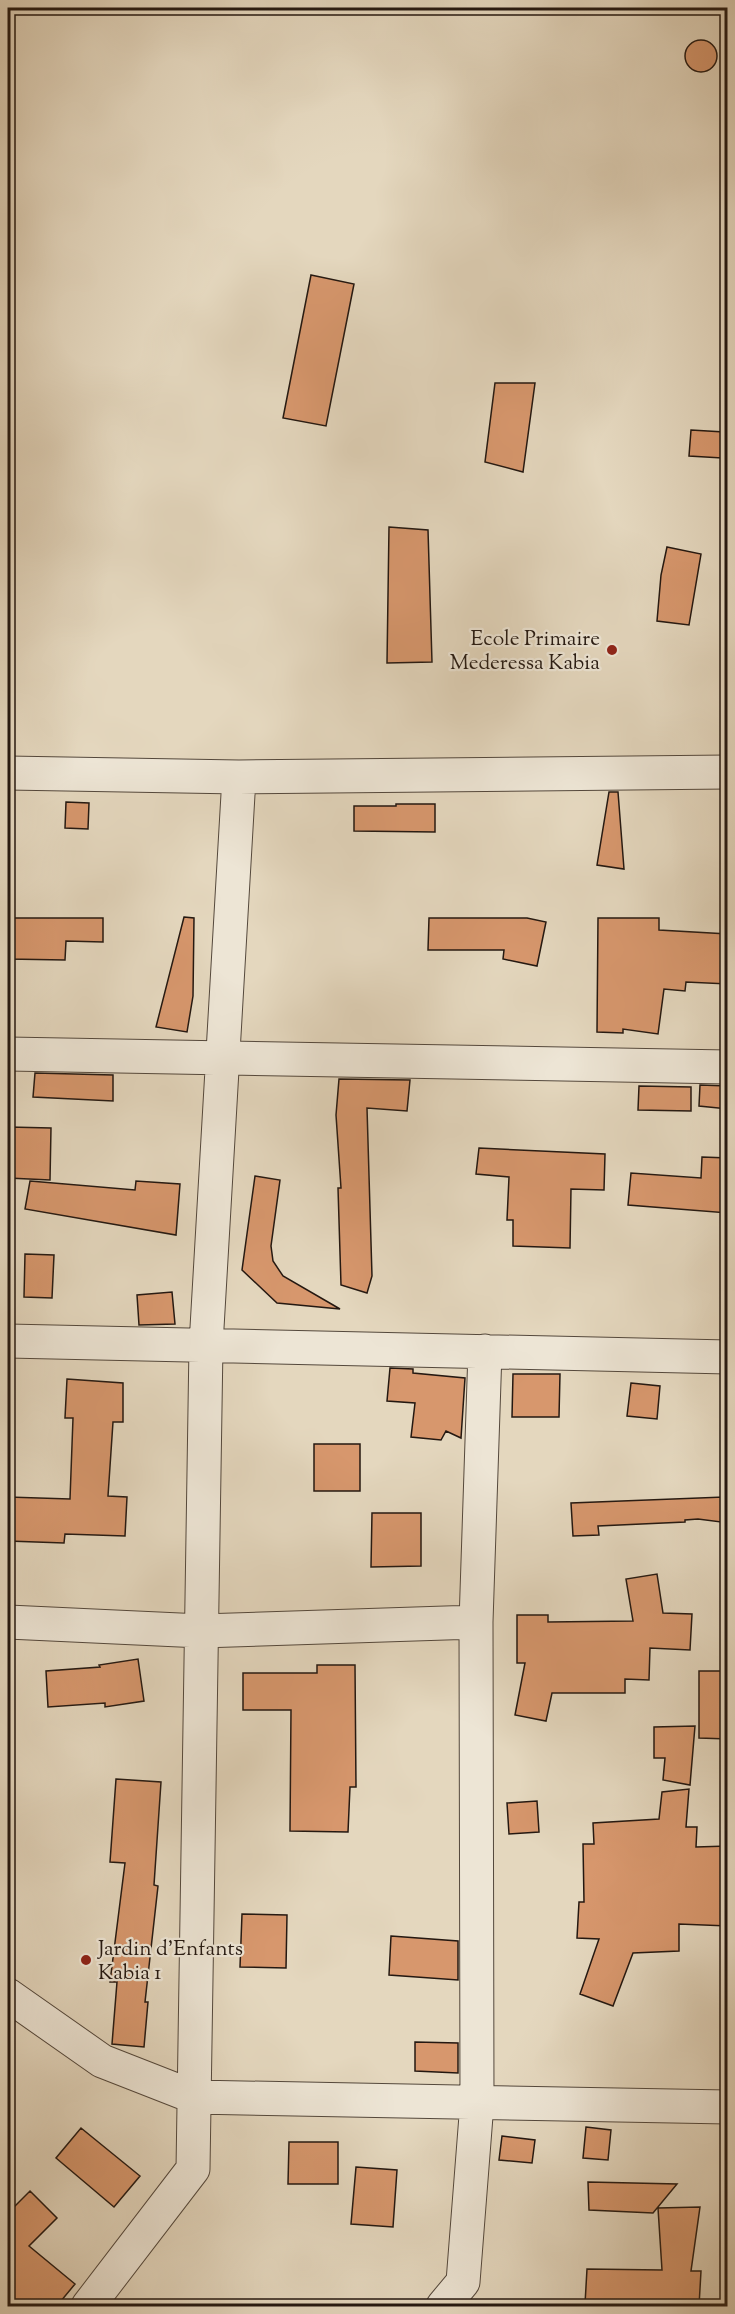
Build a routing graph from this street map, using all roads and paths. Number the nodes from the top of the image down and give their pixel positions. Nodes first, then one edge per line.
1 (728, 772) edge
2 (8, 773) edge
3 (239, 777) junction
4 (8, 1054) edge
5 (223, 1059) junction
6 (728, 1067) edge
7 (8, 1341) edge
8 (206, 1345) junction
9 (485, 1351) junction
10 (728, 1356) edge
11 (8, 1622) edge
12 (476, 1622) junction
13 (201, 1632) junction
14 (8, 1995) edge
15 (194, 2097) junction
16 (477, 2103) junction
17 (728, 2108) edge
18 (88, 2307) edge
19 (443, 2307) edge

1 - 3 street
2 - 3 street
3 - 5 street
4 - 5 street
5 - 6 street
5 - 8 street
7 - 8 street
8 - 9 street
8 - 13 street
9 - 10 street
9 - 12 street
11 - 13 street
12 - 13 street
12 - 16 street
13 - 15 street
14 - 15 street
15 - 16 street
15 - 18 street
16 - 17 street
16 - 19 street

